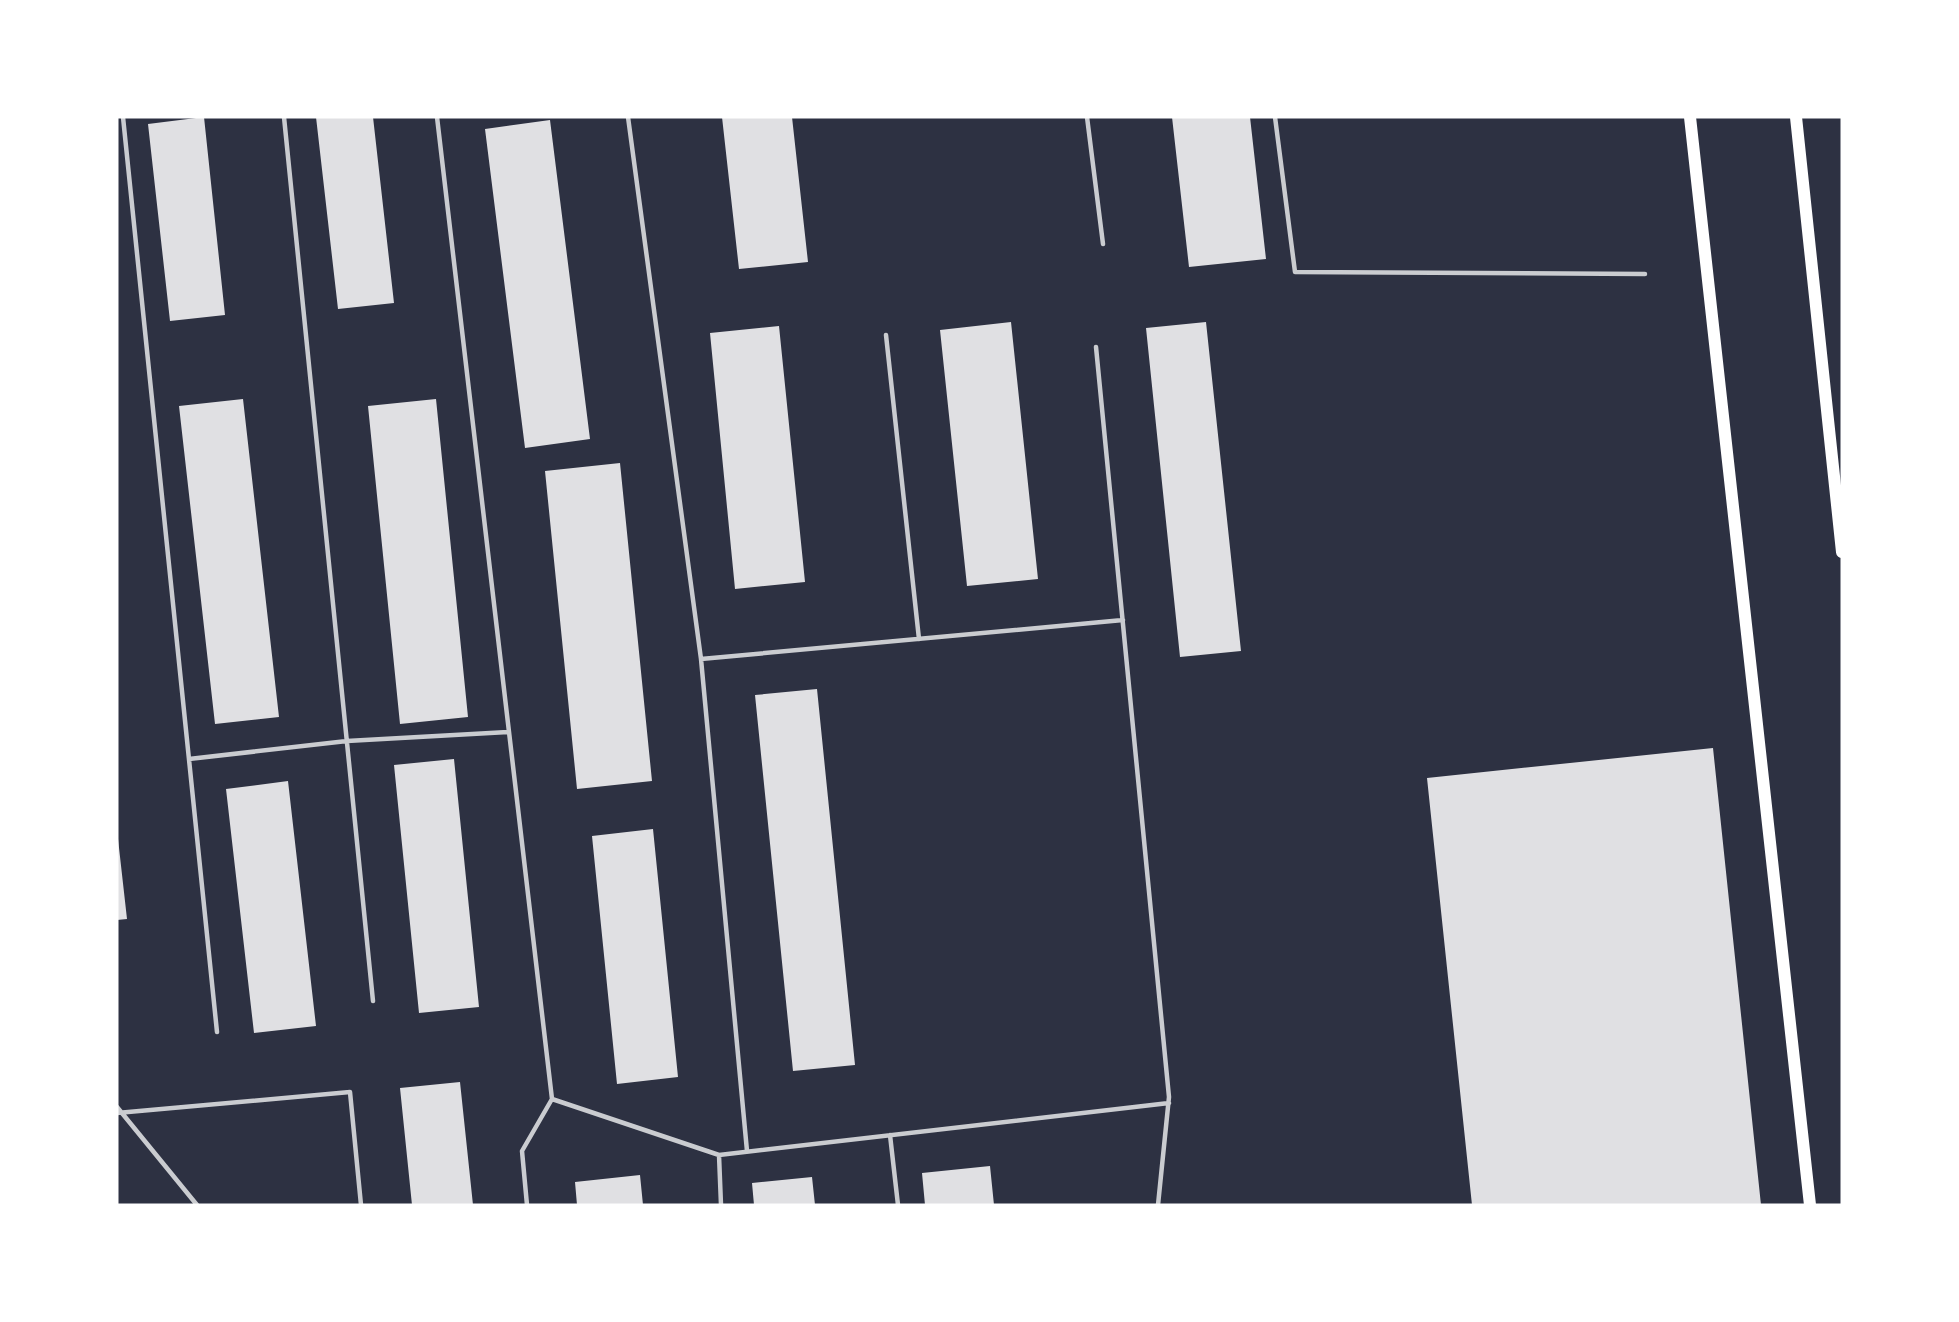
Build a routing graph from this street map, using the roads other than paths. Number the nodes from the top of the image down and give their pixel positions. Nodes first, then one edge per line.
1 (123, 117) edge
2 (284, 117) edge
3 (437, 117) edge
4 (628, 117) edge
5 (1087, 117) edge
6 (1275, 117) edge
7 (1690, 117) edge
8 (1796, 117) edge
9 (1102, 244) dead end
10 (1645, 274) dead end
11 (886, 335) dead end
12 (1096, 347) dead end
13 (1842, 552) edge
14 (1123, 620) junction
15 (919, 639) junction
16 (701, 659) junction
17 (508, 732) junction
18 (347, 741) junction
19 (189, 759) junction
20 (373, 1001) dead end
21 (217, 1032) dead end
22 (552, 1100) junction
23 (1169, 1103) junction
24 (117, 1107) edge
25 (119, 1112) edge
26 (890, 1135) junction
27 (747, 1151) junction
28 (719, 1155) junction
29 (197, 1205) edge
30 (361, 1205) edge
31 (526, 1205) edge
32 (722, 1205) edge
33 (898, 1205) edge
34 (1158, 1205) edge
35 (1810, 1205) edge

1 - 19 lane
2 - 18 lane
3 - 17 lane
4 - 16 lane
5 - 9 lane
6 - 10 lane
7 - 35 main road
8 - 13 main road
11 - 15 lane
12 - 14 lane
14 - 15 lane
14 - 23 lane
15 - 16 lane
16 - 27 lane
17 - 18 lane
17 - 22 lane
18 - 19 lane
18 - 20 lane
19 - 21 lane
22 - 28 lane
22 - 31 lane
23 - 26 lane
23 - 34 lane
24 - 25 lane
25 - 29 lane
25 - 30 lane
26 - 27 lane
26 - 33 lane
27 - 28 lane
28 - 32 lane

